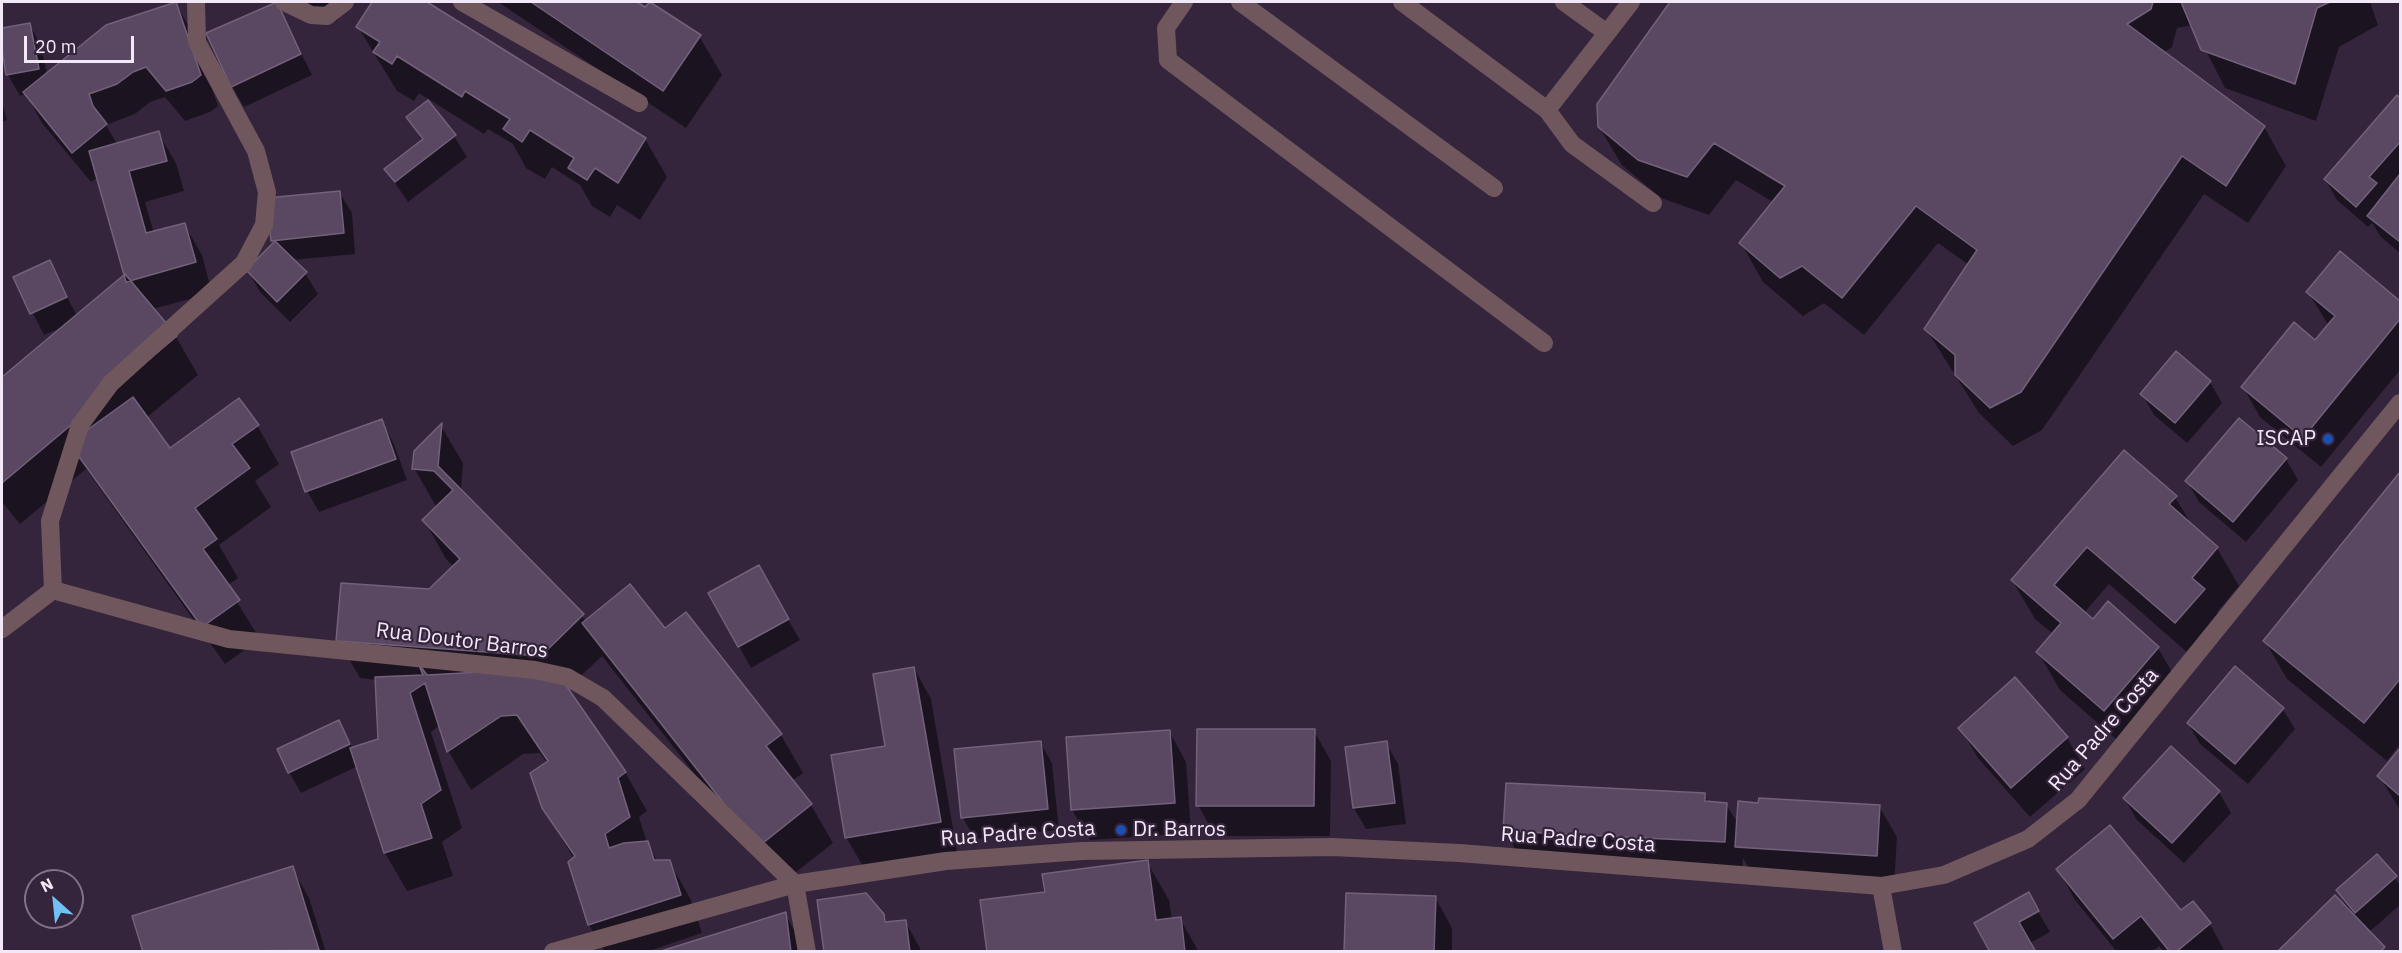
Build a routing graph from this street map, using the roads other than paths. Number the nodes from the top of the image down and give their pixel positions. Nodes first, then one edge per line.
1 (196, 2) edge
2 (284, 2) edge
3 (345, 2) edge
4 (462, 2) edge
5 (1184, 2) edge
6 (1240, 2) edge
7 (1402, 2) edge
8 (1564, 2) edge
9 (1631, 2) edge
10 (1607, 33) junction
11 (639, 103) dead end
12 (1547, 110) junction
13 (1494, 188) dead end
14 (1653, 203) dead end
15 (1544, 343) dead end
16 (2400, 403) edge
17 (53, 590) junction
18 (2, 629) edge
19 (795, 884) junction
20 (1881, 886) junction
21 (553, 951) edge
22 (807, 951) edge
23 (1893, 951) edge

1 - 17 street
2 - 3 street
4 - 11 street
5 - 15 street
6 - 13 street
7 - 12 street
8 - 10 street
9 - 10 street
10 - 12 street
12 - 14 street
16 - 20 street, Rua Padre Costa
17 - 18 street
17 - 19 street, Rua Doutor Barros
19 - 20 street, Rua Padre Costa
19 - 21 street, Rua Padre Costa
19 - 22 street
20 - 23 street

